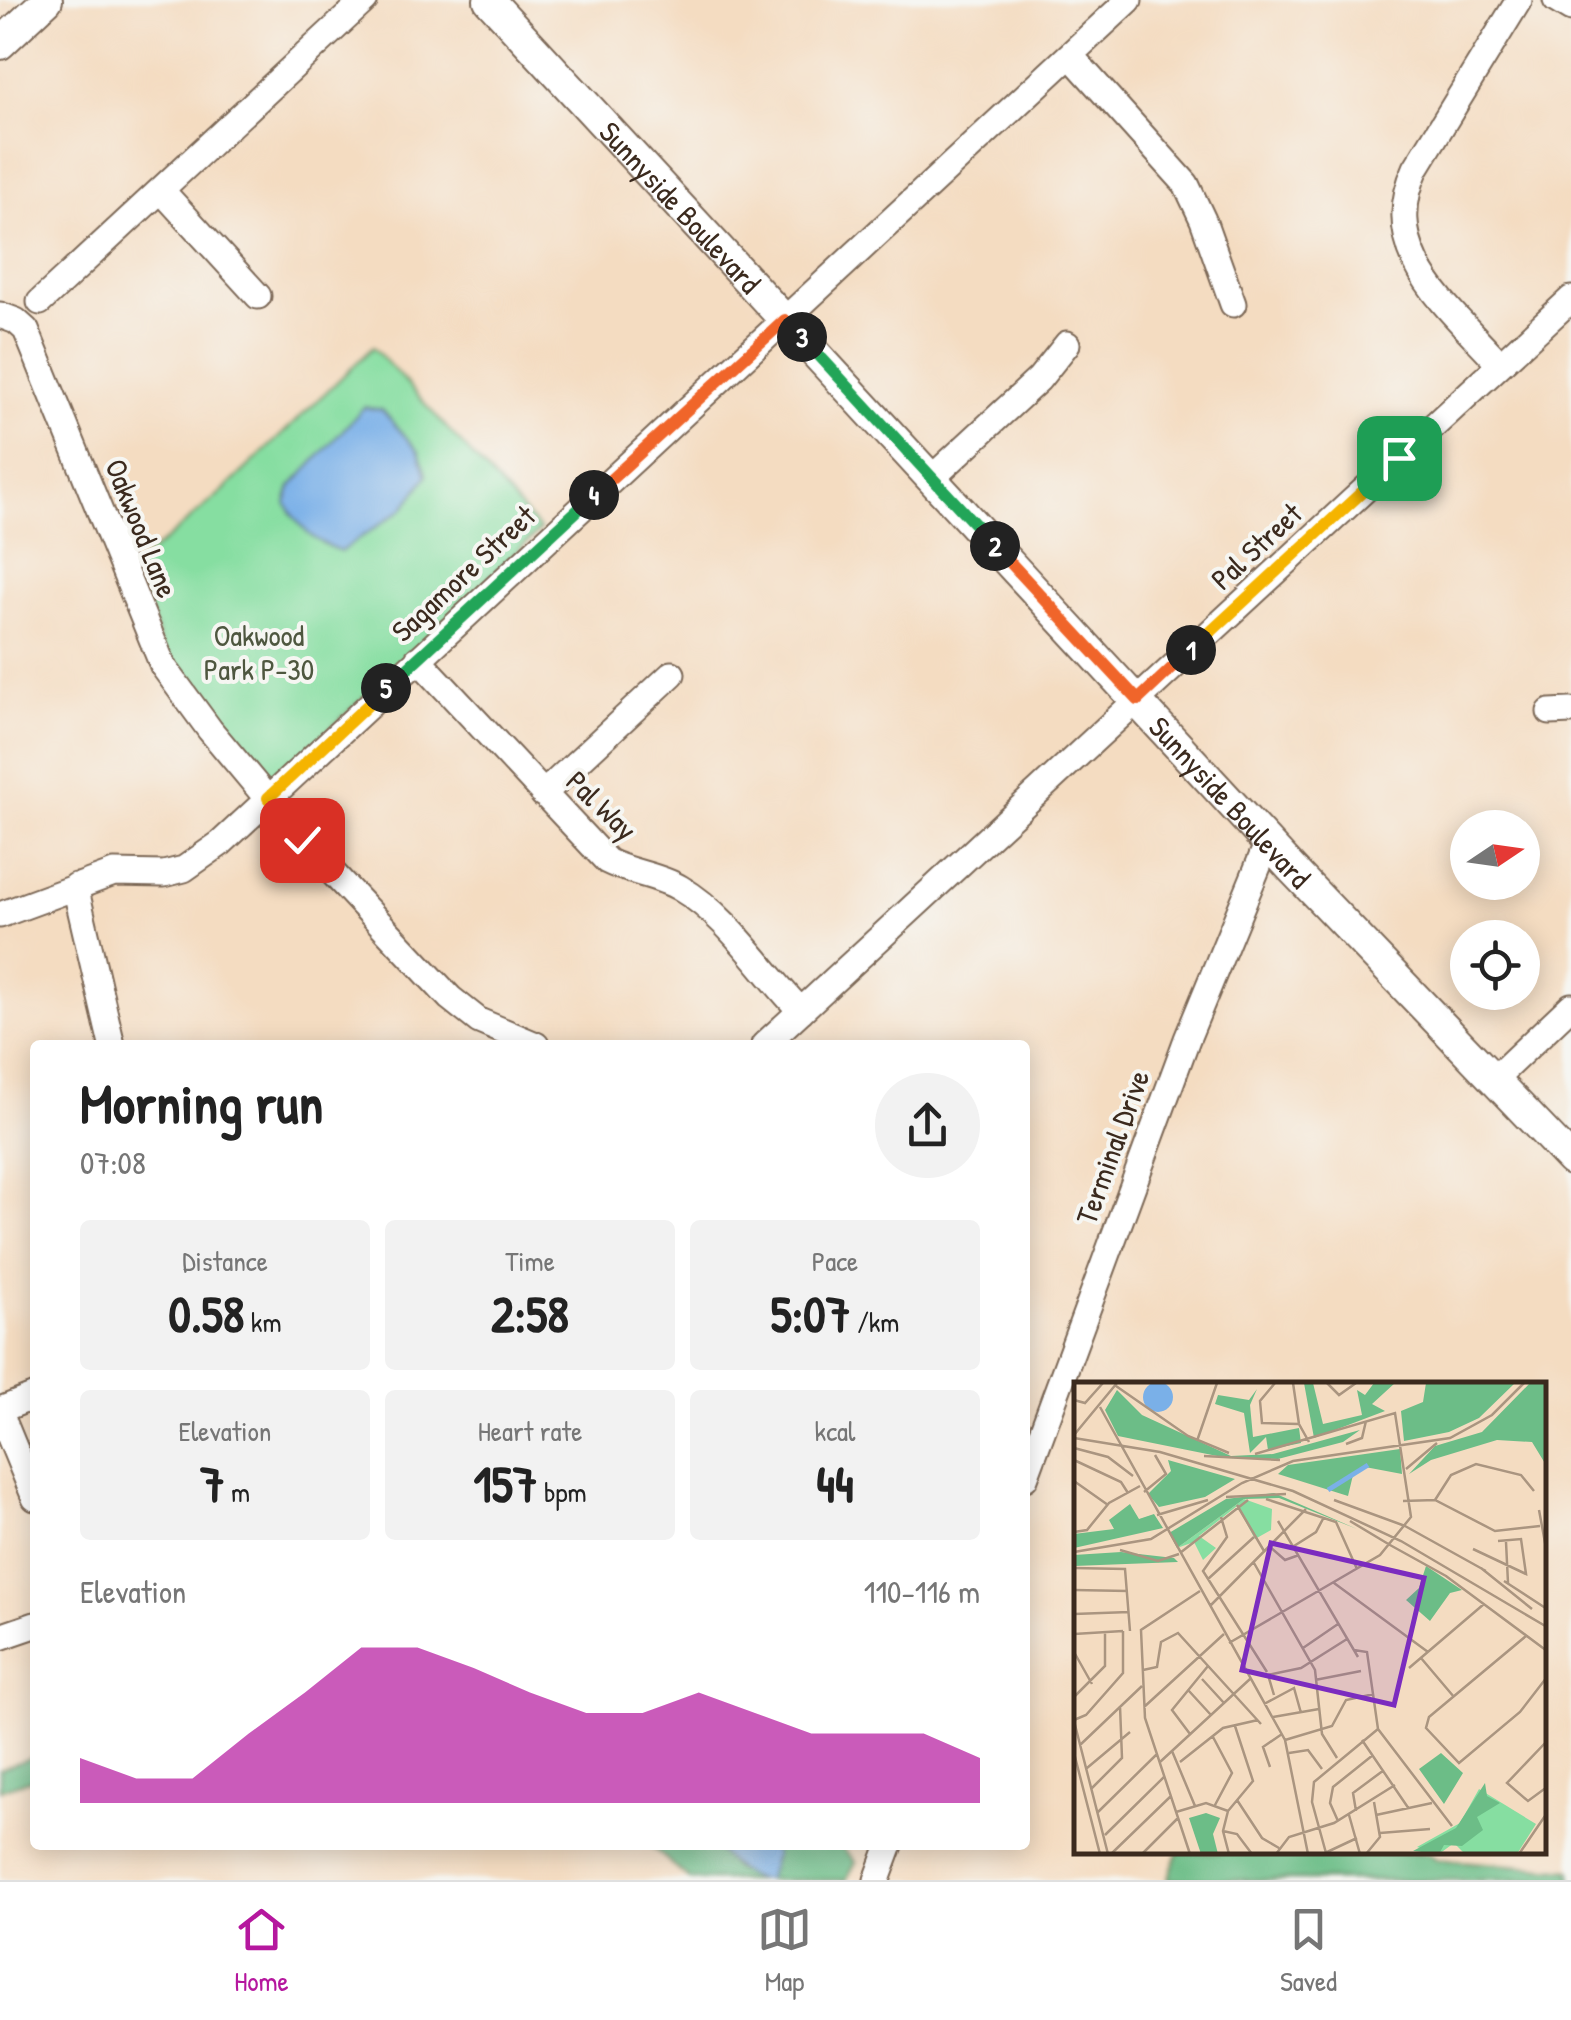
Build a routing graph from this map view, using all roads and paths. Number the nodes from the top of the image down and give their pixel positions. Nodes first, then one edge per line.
1 (47, 0) edge
2 (365, 0) edge
3 (488, 0) edge
4 (1129, 0) edge
5 (1519, 0) edge
6 (1556, 0) edge
7 (1571, 9) edge
8 (0, 44) edge
9 (1070, 55) junction
10 (161, 190) junction
11 (258, 296) dead end
12 (1571, 299) edge
13 (40, 302) dead end
14 (1234, 304) dead end
15 (2, 315) edge
16 (785, 320) junction
17 (1068, 344) dead end
18 (1500, 364) junction
19 (932, 478) junction
20 (418, 658) junction
21 (672, 674) dead end
22 (1138, 700) junction
23 (544, 794) junction
24 (268, 798) junction
25 (1268, 842) junction
26 (75, 886) junction
27 (0, 915) edge
28 (1571, 1006) edge
29 (801, 1011) junction
30 (111, 1040) edge
31 (524, 1040) edge
32 (769, 1040) edge
33 (1493, 1080) junction
34 (1571, 1160) edge
35 (30, 1398) edge
36 (0, 1411) edge
37 (1030, 1464) edge
38 (30, 1486) edge
39 (30, 1626) edge
40 (0, 1637) edge
41 (888, 1850) edge
42 (877, 1880) edge

1 - 8 main road
2 - 10 street
3 - 16 main road, Sunnyside Boulevard
4 - 9 street, Sagamore Street
5 - 18 street
6 - 7 street
9 - 14 street
9 - 16 street, Sagamore Street
10 - 11 street
10 - 13 street
12 - 18 street, Pal Street
15 - 24 street, Oakwood Lane
16 - 19 main road, Sunnyside Boulevard
16 - 20 street, Sagamore Street
17 - 19 street
18 - 22 street, Pal Street
19 - 22 main road, Sunnyside Boulevard
20 - 23 street, Pal Way
20 - 24 street, Sagamore Street
21 - 23 street
22 - 25 main road, Sunnyside Boulevard
22 - 29 street, Pal Street
23 - 29 street, Pal Way
24 - 26 street, Sagamore Street
24 - 31 street, Oakwood Lane
25 - 33 main road, Sunnyside Boulevard
25 - 37 street, Terminal Drive
26 - 27 street, Sagamore Street
26 - 30 street
28 - 33 street
29 - 32 street, Pal Street
33 - 34 main road, Sunnyside Boulevard
35 - 36 street
36 - 38 street
39 - 40 street
41 - 42 street

